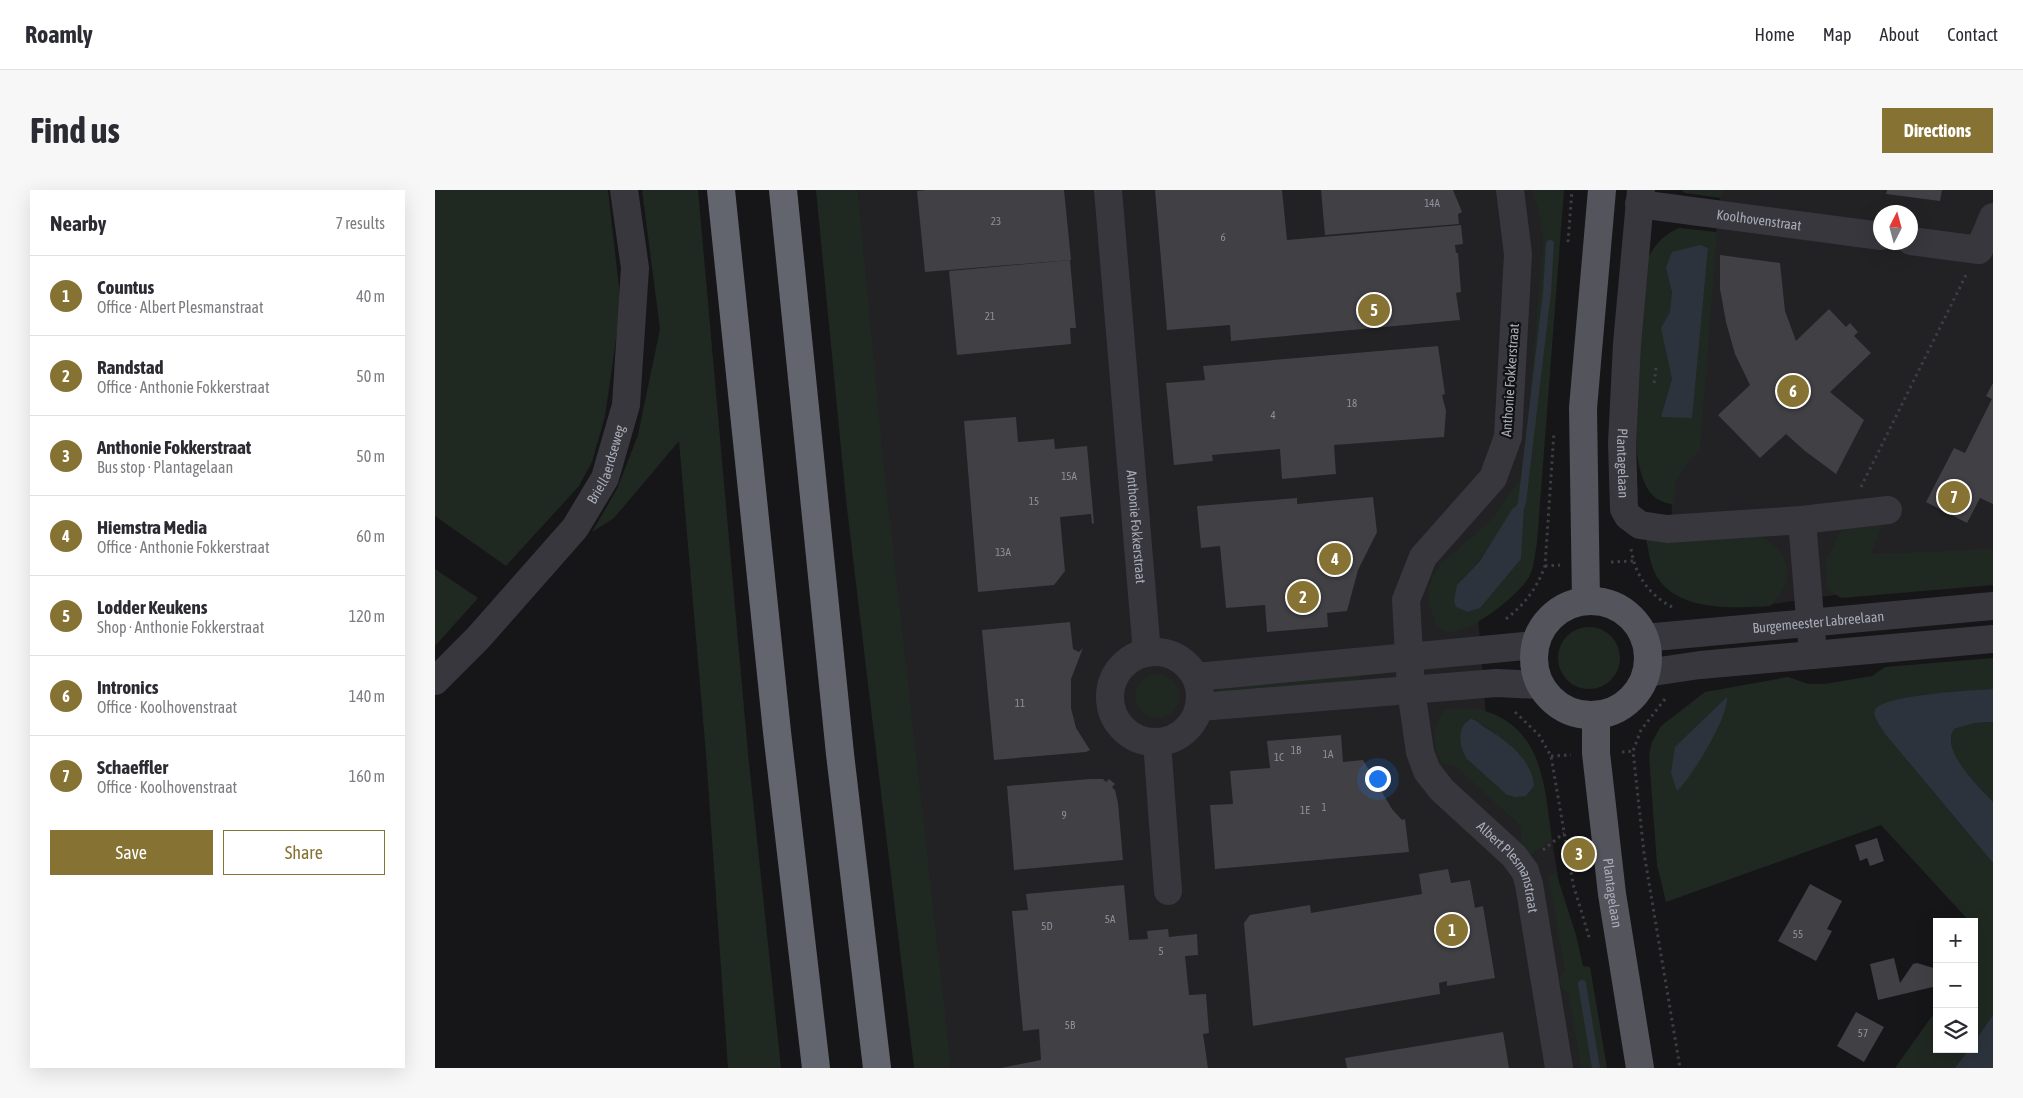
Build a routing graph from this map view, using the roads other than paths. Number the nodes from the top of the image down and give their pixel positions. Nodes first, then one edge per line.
1 (624, 190) edge
2 (721, 190) edge
3 (783, 190) edge
4 (1108, 190) edge
5 (1510, 190) edge
6 (1602, 190) edge
7 (1640, 197) edge
8 (1993, 217) edge
9 (1873, 235) edge
10 (1918, 241) edge
11 (1888, 510) dead end
12 (1802, 520) junction
13 (1586, 601) junction
14 (1993, 606) edge
15 (1809, 622) junction
16 (1644, 638) junction
17 (1993, 639) edge
18 (1535, 645) junction
19 (1147, 653) junction
20 (1813, 655) junction
21 (1408, 658) junction
22 (1646, 672) junction
23 (1196, 677) junction
24 (435, 681) edge
25 (1540, 685) junction
26 (1411, 690) junction
27 (1199, 707) junction
28 (1596, 715) junction
29 (1157, 742) junction
30 (1168, 891) dead end
31 (816, 1068) edge
32 (877, 1068) edge
33 (1559, 1068) edge
34 (1640, 1068) edge

1 - 24 street, Briellaerdseweg
2 - 31 highway
3 - 32 highway
4 - 19 street, Anthonie Fokkerstraat
5 - 21 street, Anthonie Fokkerstraat
6 - 13 main road
7 - 9 street, Koolhovenstraat
7 - 12 street, Plantagelaan
8 - 10 street
11 - 12 street
12 - 15 street
13 - 16 main road
13 - 18 main road
14 - 15 street, Burgemeester Labreelaan
15 - 16 street, Burgemeester Labreelaan
15 - 20 street
16 - 22 main road
17 - 20 street
18 - 21 street
18 - 25 main road
19 - 23 street
19 - 29 street
20 - 22 street
21 - 23 street
21 - 26 street, Anthonie Fokkerstraat
22 - 28 main road
23 - 27 street
25 - 26 street
25 - 28 main road
26 - 27 street
26 - 33 street, Albert Plesmanstraat
27 - 29 street
28 - 34 main road, Plantagelaan
29 - 30 street

